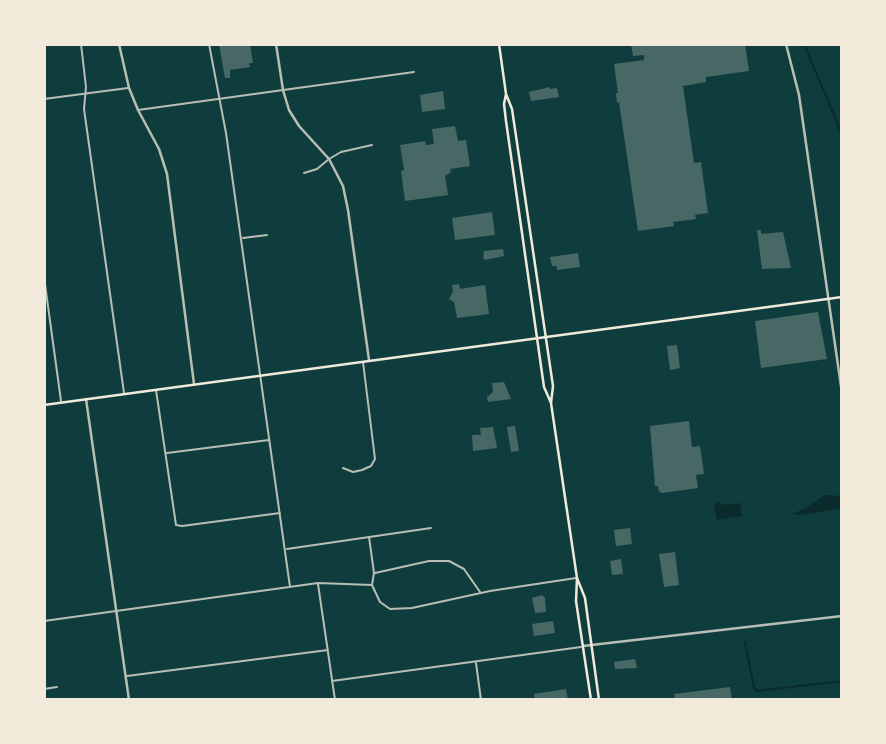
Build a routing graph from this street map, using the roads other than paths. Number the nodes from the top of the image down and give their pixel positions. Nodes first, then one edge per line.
1 (81, 44) edge
2 (119, 44) edge
3 (209, 44) edge
4 (276, 44) edge
5 (499, 44) edge
6 (786, 44) edge
7 (414, 72) dead end
8 (129, 88) junction
9 (283, 90) junction
10 (85, 94) junction
11 (506, 94) junction
12 (44, 99) edge
13 (219, 99) junction
14 (138, 110) junction
15 (372, 145) dead end
16 (329, 159) junction
17 (304, 173) dead end
18 (267, 235) dead end
19 (242, 239) junction
20 (44, 276) edge
21 (842, 296) edge
22 (828, 299) junction
23 (546, 336) junction
24 (537, 337) junction
25 (369, 360) junction
26 (362, 361) junction
27 (261, 375) junction
28 (194, 384) junction
29 (156, 389) junction
30 (842, 393) edge
31 (124, 394) junction
32 (86, 399) junction
33 (61, 402) junction
34 (551, 403) junction
35 (44, 405) edge
36 (270, 439) junction
37 (165, 454) junction
38 (343, 468) dead end
39 (280, 513) junction
40 (432, 528) dead end
41 (369, 537) junction
42 (285, 550) junction
43 (374, 573) junction
44 (577, 578) junction
45 (318, 583) junction
46 (372, 585) junction
47 (290, 587) junction
48 (481, 593) junction
49 (117, 611) junction
50 (842, 615) edge
51 (44, 621) edge
52 (592, 645) junction
53 (583, 646) junction
54 (328, 650) junction
55 (475, 662) junction
56 (125, 676) junction
57 (332, 681) junction
58 (57, 687) dead end
59 (44, 689) edge
60 (129, 700) edge
61 (335, 700) edge
62 (481, 700) edge
63 (591, 700) edge
64 (599, 700) edge

1 - 10 street
2 - 8 street
3 - 13 street
4 - 9 street
5 - 11 main road
6 - 22 street
7 - 9 street
8 - 10 street
8 - 14 street
9 - 13 street
9 - 16 street
10 - 12 street
10 - 31 street
11 - 23 main road
11 - 24 main road
13 - 14 street
13 - 19 street
14 - 28 street
15 - 16 street
16 - 17 street
16 - 25 street
18 - 19 street
19 - 27 street
20 - 33 street
21 - 22 main road
22 - 23 main road
22 - 30 street
23 - 24 main road
23 - 34 main road
24 - 25 main road
24 - 34 main road
25 - 26 main road
26 - 27 main road
26 - 38 street
27 - 28 main road
27 - 36 street
28 - 29 main road
29 - 31 main road
29 - 37 street
31 - 32 main road
32 - 33 main road
32 - 49 street
33 - 35 main road
34 - 44 main road
36 - 37 street
36 - 39 street
37 - 39 street
39 - 42 street
40 - 41 street
41 - 42 street
41 - 43 street
42 - 47 street
43 - 46 street
43 - 48 street
44 - 48 street
44 - 52 main road
44 - 53 main road
45 - 46 street
45 - 47 street
45 - 54 street
46 - 48 street
47 - 49 street
49 - 51 street
49 - 56 street
50 - 52 street
52 - 53 street
52 - 64 main road
53 - 55 street
53 - 63 main road
54 - 56 street
54 - 57 street
55 - 57 street
55 - 62 street
56 - 60 street
57 - 61 street
58 - 59 street

